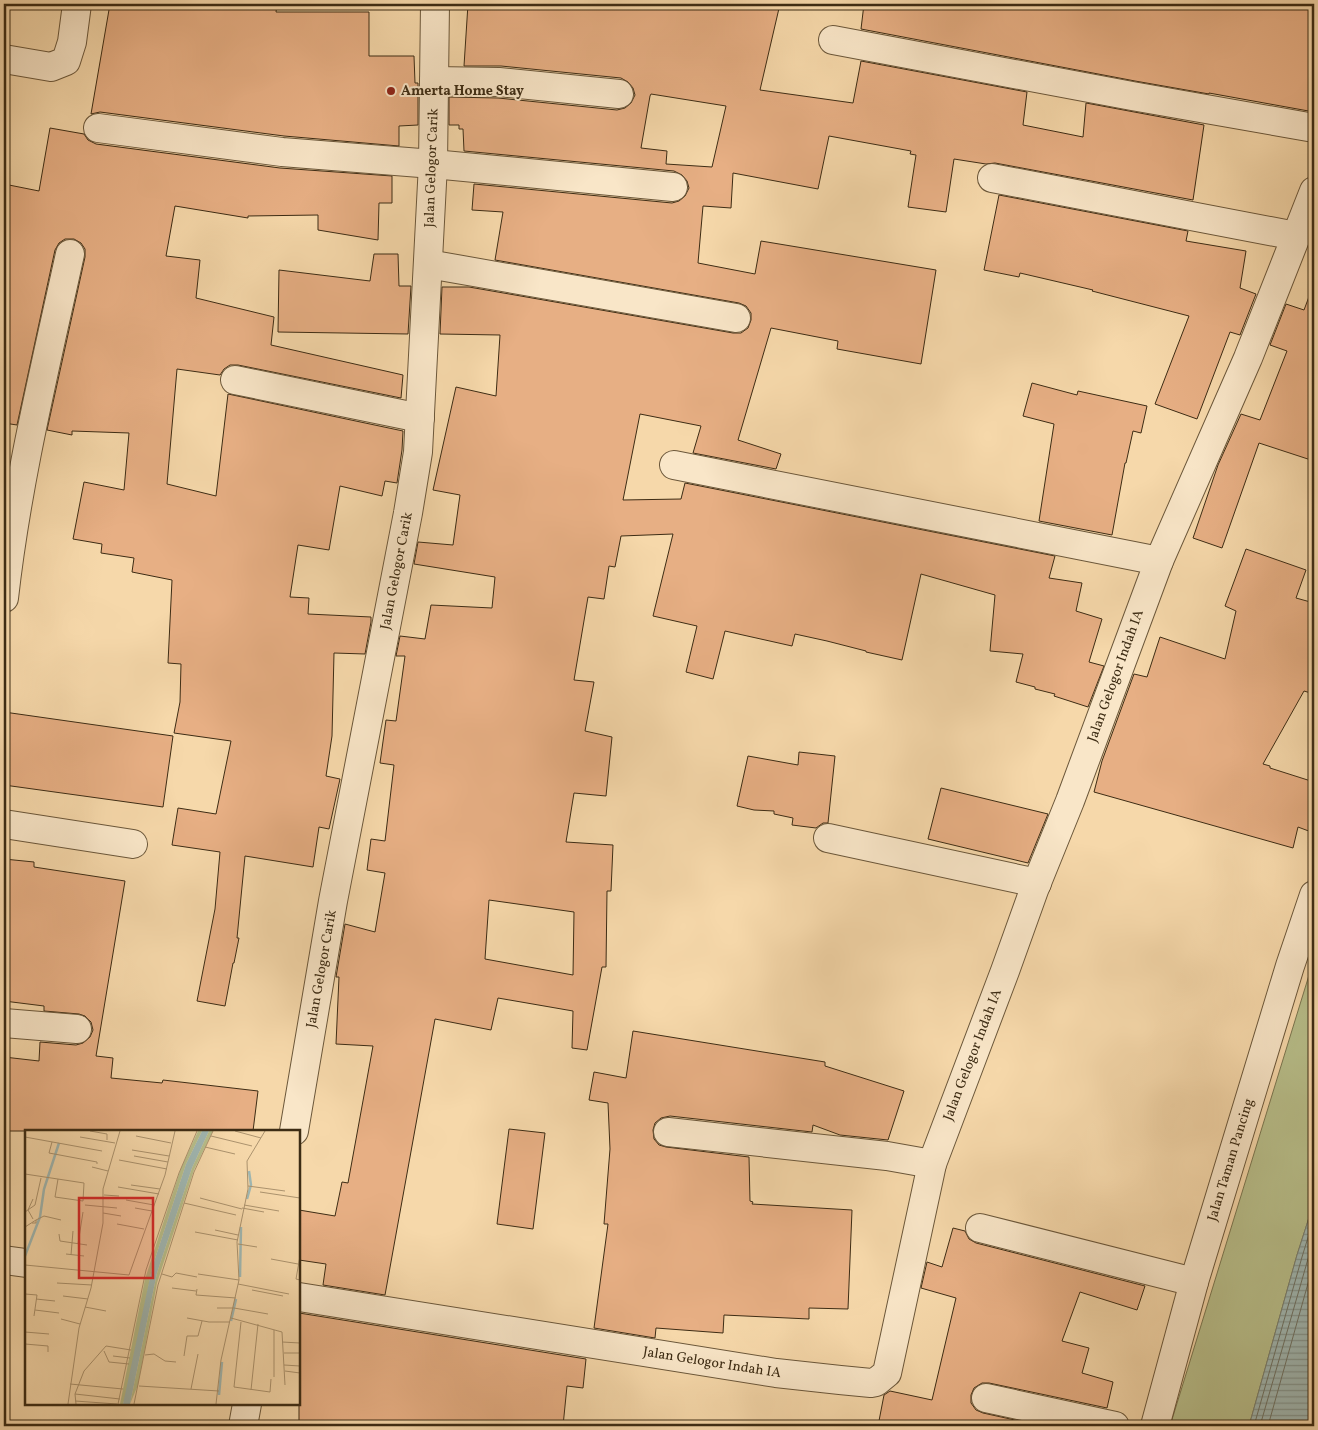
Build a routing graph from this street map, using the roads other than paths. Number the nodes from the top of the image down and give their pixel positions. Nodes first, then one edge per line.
1 (77, 4) edge
2 (435, 4) edge
3 (833, 40) dead end
4 (4, 59) edge
5 (434, 81) junction
6 (619, 94) dead end
7 (98, 128) dead end
8 (1314, 128) edge
9 (433, 164) junction
10 (992, 178) dead end
11 (672, 187) dead end
12 (1314, 191) edge
13 (1296, 236) junction
14 (70, 254) dead end
15 (428, 264) junction
16 (736, 318) dead end
17 (235, 380) dead end
18 (420, 418) junction
19 (674, 465) dead end
20 (1159, 561) junction
21 (4, 598) edge
22 (4, 824) edge
23 (828, 838) dead end
24 (133, 844) dead end
25 (1037, 883) junction
26 (1314, 895) edge
27 (4, 1023) edge
28 (77, 1029) dead end
29 (294, 1130) edge
30 (668, 1132) dead end
31 (932, 1164) junction
32 (980, 1228) dead end
33 (4, 1260) edge
34 (25, 1263) edge
35 (1194, 1282) junction
36 (300, 1296) edge
37 (986, 1398) dead end
38 (247, 1405) edge
39 (243, 1426) edge
40 (1115, 1426) edge
41 (1155, 1426) edge

1 - 4 street
2 - 5 street, Jalan Gelogor Carik
3 - 8 street
5 - 6 street
5 - 9 street, Jalan Gelogor Carik
7 - 9 street
9 - 11 street
9 - 15 street, Jalan Gelogor Carik
10 - 13 street
12 - 13 street, Jalan Gelogor Indah IA
13 - 20 street, Jalan Gelogor Indah IA
14 - 21 street
15 - 16 street
15 - 18 street, Jalan Gelogor Carik
17 - 18 street
18 - 29 street, Jalan Gelogor Carik
19 - 20 street
20 - 25 street, Jalan Gelogor Indah IA
22 - 24 street
23 - 25 street
25 - 31 street, Jalan Gelogor Indah IA
26 - 35 street, Jalan Taman Pancing
27 - 28 street
30 - 31 street
31 - 36 street, Jalan Gelogor Indah IA
32 - 35 street
33 - 34 street
35 - 41 street, Jalan Taman Pancing
37 - 40 street
38 - 39 street

